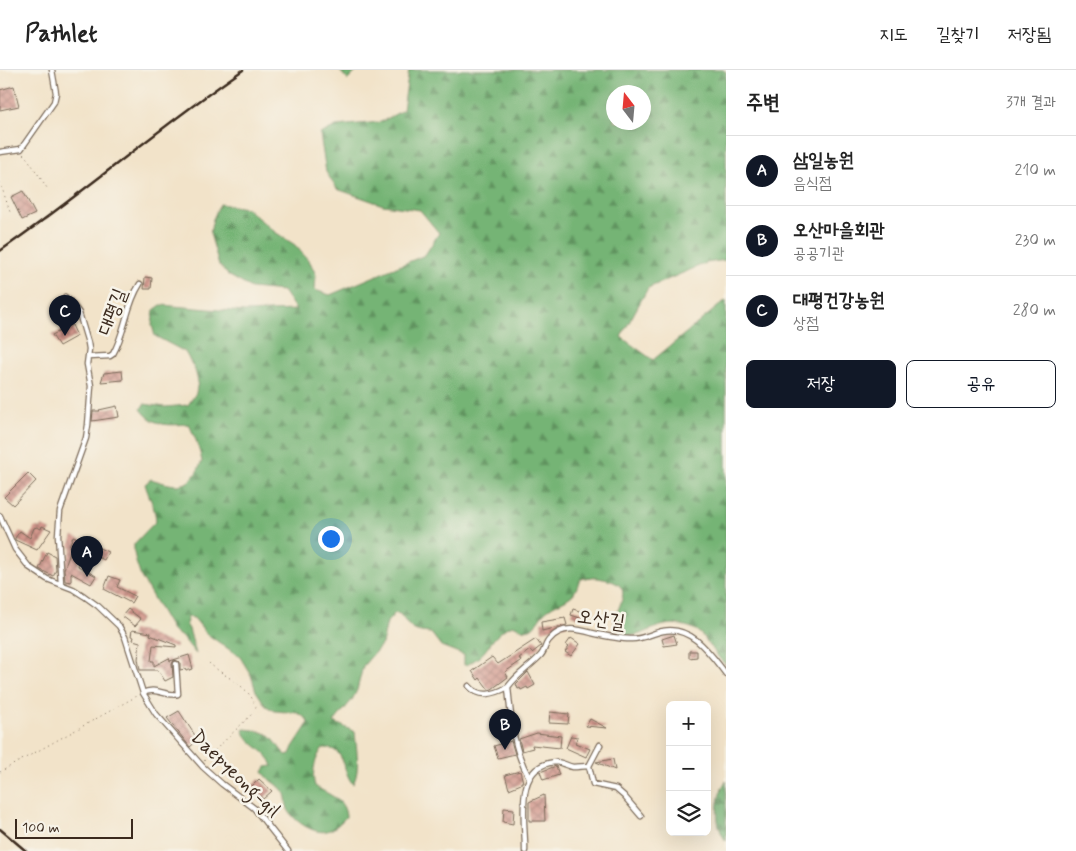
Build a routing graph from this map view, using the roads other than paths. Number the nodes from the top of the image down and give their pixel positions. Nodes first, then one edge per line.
1 (52, 70) edge
2 (0, 152) edge
3 (140, 284) dead end
4 (65, 297) dead end
5 (88, 358) junction
6 (0, 516) edge
7 (61, 584) junction
8 (176, 664) dead end
9 (726, 674) edge
10 (470, 686) dead end
11 (508, 687) junction
12 (143, 693) junction
13 (600, 745) dead end
14 (589, 766) junction
15 (529, 777) junction
16 (641, 816) dead end
17 (288, 851) edge
18 (525, 851) edge

1 - 2 lane
3 - 5 lane, 대평길
4 - 5 lane
5 - 7 lane
6 - 7 lane, Daepyeong-gil
7 - 12 lane, Daepyeong-gil
8 - 12 lane
9 - 11 lane, 오산길
10 - 11 lane, 오산길
11 - 15 lane
12 - 17 lane, Daepyeong-gil
13 - 14 lane
14 - 15 lane
14 - 16 lane
15 - 18 lane

